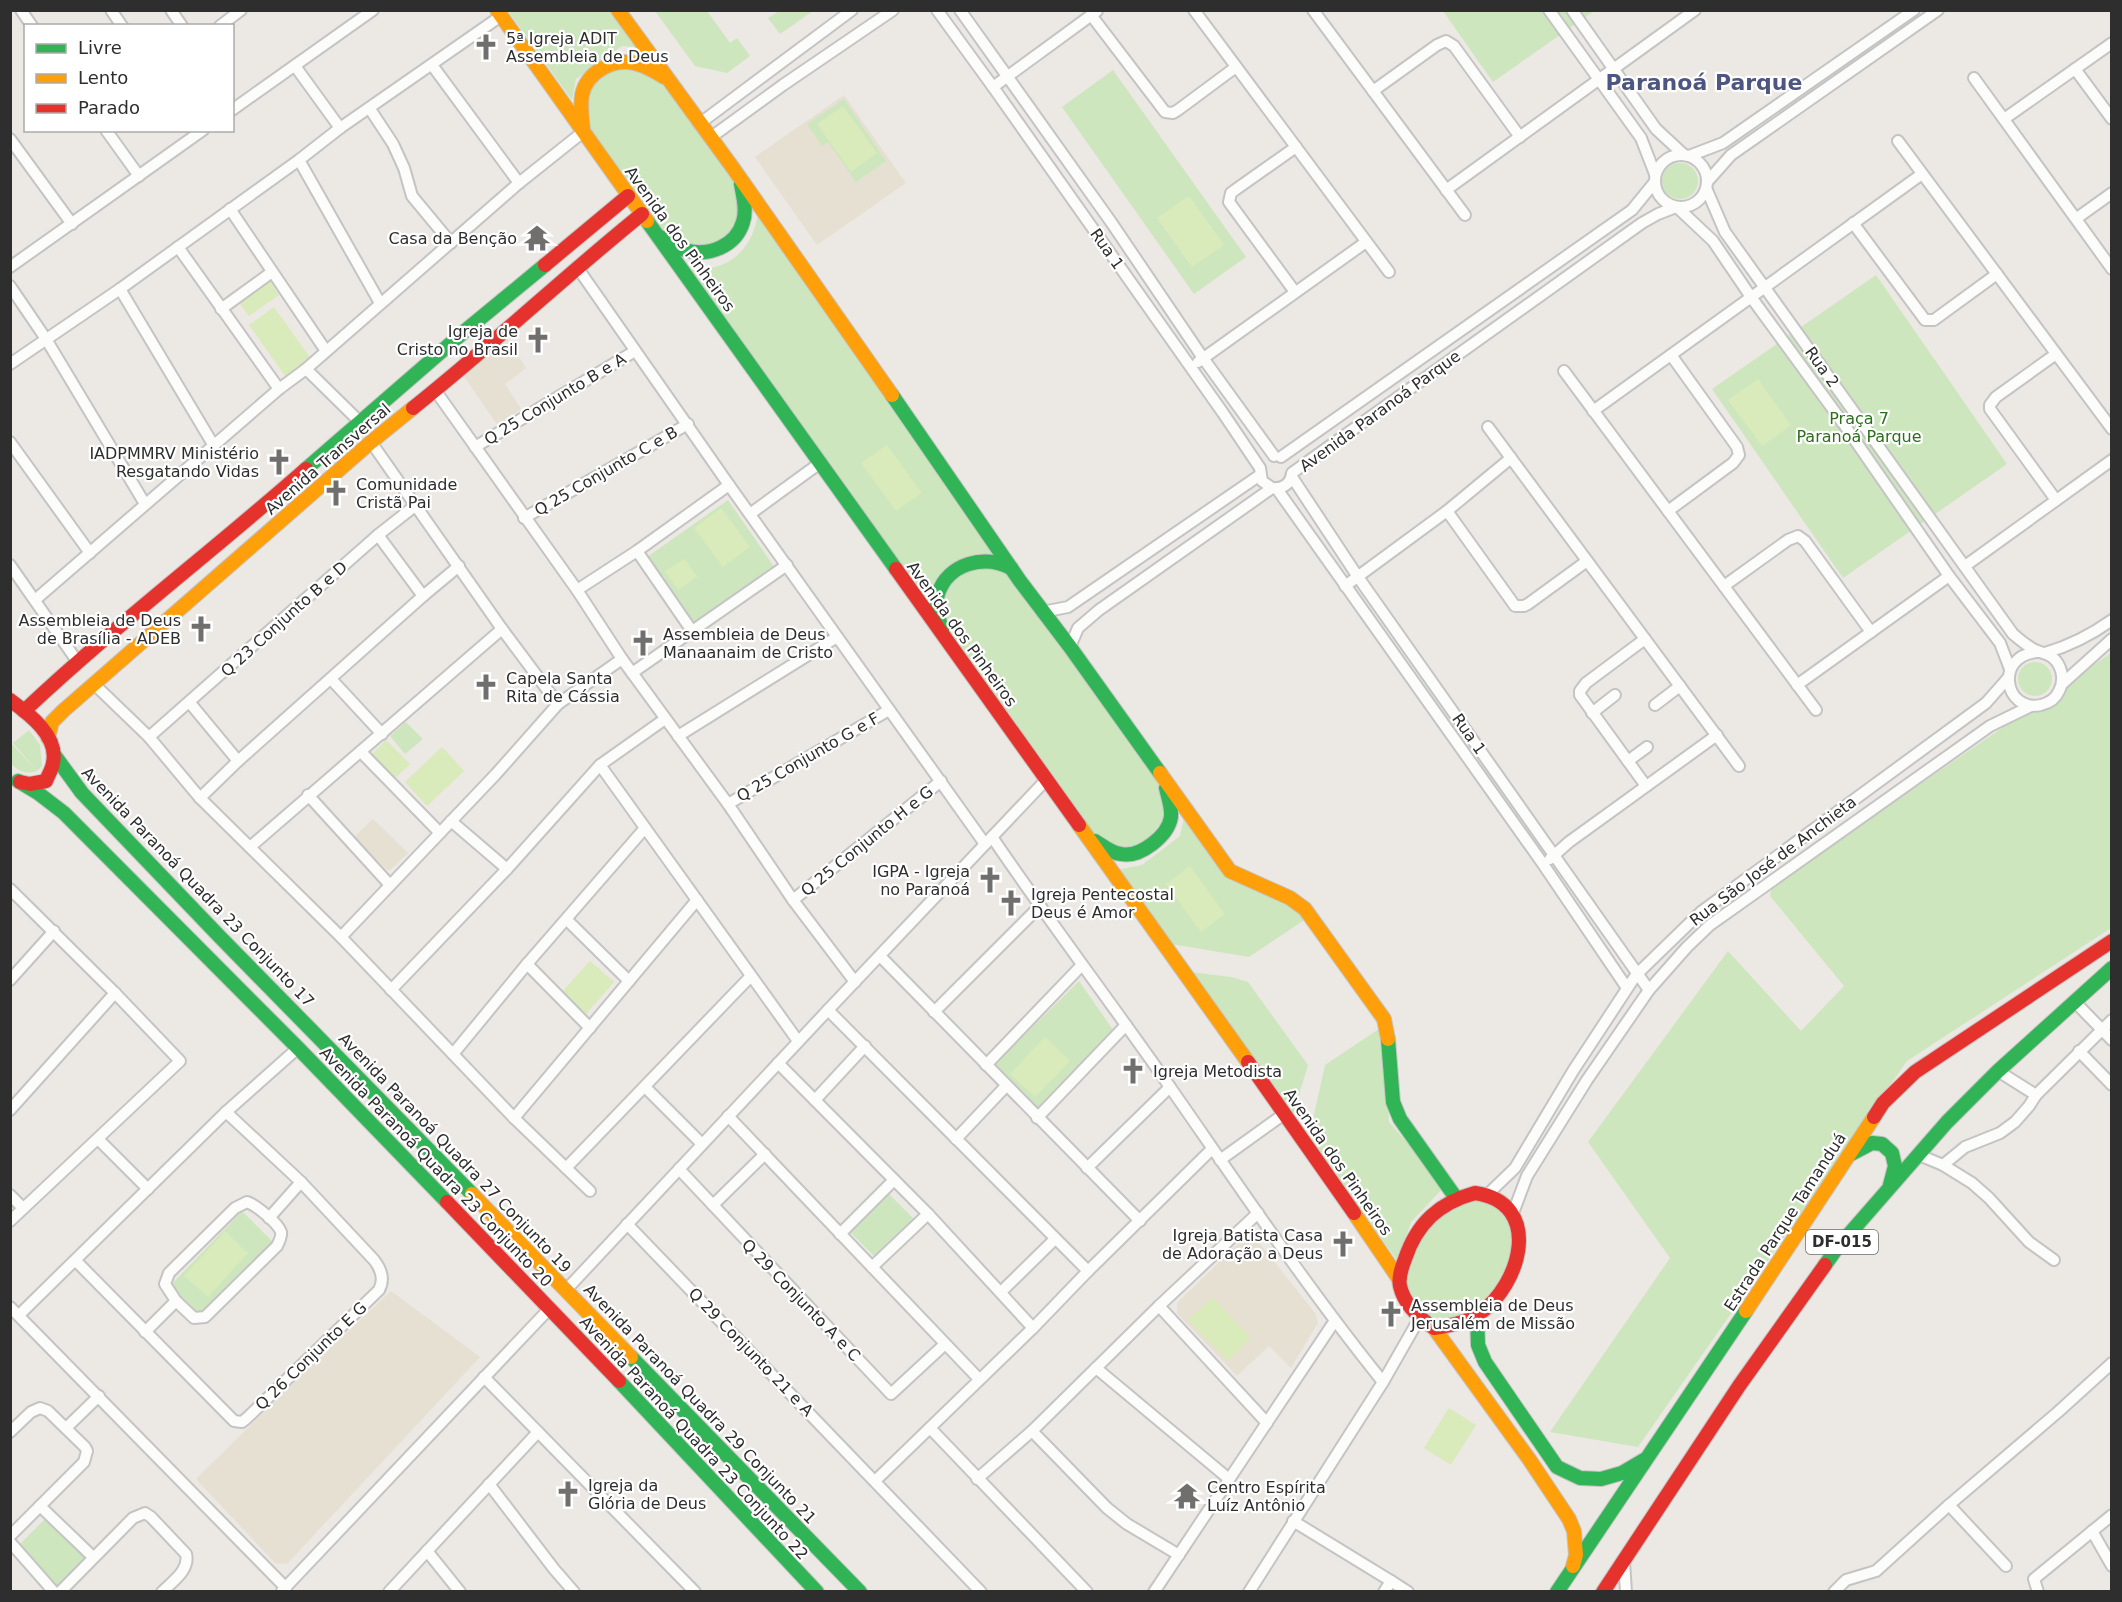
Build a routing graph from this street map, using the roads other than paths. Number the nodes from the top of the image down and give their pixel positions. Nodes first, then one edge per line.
1 (21, 10) edge
2 (111, 10) edge
3 (171, 10) edge
4 (241, 10) edge
5 (373, 10) edge
6 (618, 10) edge
7 (852, 10) edge
8 (893, 10) edge
9 (937, 10) edge
10 (960, 10) edge
11 (1194, 10) edge
12 (1549, 10) edge
13 (1572, 10) edge
14 (1695, 10) edge
15 (1914, 10) edge
16 (1938, 10) edge
17 (1318, 12) edge
18 (499, 13) edge
19 (1094, 13) edge
20 (31, 24) edge
21 (121, 24) edge
22 (181, 24) edge
23 (223, 24) edge
24 (2112, 43) edge
25 (432, 65) junction
26 (295, 66) junction
27 (1236, 67) junction
28 (1614, 69) junction
29 (2075, 69) junction
30 (1008, 77) junction
31 (1974, 78) dead end
32 (1598, 80) junction
33 (669, 81) junction
34 (993, 87) junction
35 (1373, 91) junction
36 (234, 109) edge
37 (369, 109) junction
38 (2004, 119) junction
39 (2112, 119) edge
40 (699, 124) junction
41 (340, 129) junction
42 (107, 132) edge
43 (199, 132) edge
44 (583, 132) junction
45 (1520, 137) junction
46 (710, 138) junction
47 (11, 139) edge
48 (1898, 141) dead end
49 (1296, 147) junction
50 (1686, 155) junction
51 (299, 160) junction
52 (1922, 174) junction
53 (139, 176) junction
54 (740, 178) junction
55 (1655, 178) junction
56 (519, 183) junction
57 (1707, 185) junction
58 (1446, 190) junction
59 (2112, 193) edge
60 (628, 196) junction
61 (1677, 208) junction
62 (230, 209) junction
63 (642, 214) junction
64 (1465, 215) dead end
65 (2077, 218) junction
66 (1853, 223) junction
67 (72, 224) junction
68 (655, 233) junction
69 (1366, 242) junction
70 (450, 243) junction
71 (178, 247) junction
72 (10, 267) edge
73 (577, 267) junction
74 (2112, 269) edge
75 (272, 272) junction
76 (1389, 272) dead end
77 (1997, 274) junction
78 (10, 286) edge
79 (1764, 287) junction
80 (120, 289) junction
81 (1295, 292) junction
82 (1750, 297) junction
83 (380, 303) junction
84 (221, 309) junction
85 (465, 331) junction
86 (46, 339) junction
87 (484, 348) junction
88 (326, 351) junction
89 (635, 351) junction
90 (2056, 354) junction
91 (1671, 355) junction
92 (436, 357) junction
93 (1203, 358) junction
94 (10, 364) edge
95 (1191, 367) junction
96 (306, 369) junction
97 (1564, 371) dead end
98 (453, 376) junction
99 (279, 389) junction
100 (435, 390) junction
101 (1593, 411) junction
102 (360, 422) junction
103 (688, 424) junction
104 (1488, 427) dead end
105 (2112, 429) edge
106 (10, 442) edge
107 (371, 442) junction
108 (214, 446) junction
109 (475, 447) junction
110 (1277, 457) junction
111 (1511, 458) junction
112 (2112, 460) edge
113 (820, 463) junction
114 (1260, 472) junction
115 (1292, 475) junction
116 (729, 485) junction
117 (1274, 488) junction
118 (2056, 500) junction
119 (145, 504) junction
120 (416, 505) junction
121 (1447, 511) junction
122 (1668, 511) junction
123 (750, 514) junction
124 (524, 518) junction
125 (378, 535) junction
126 (637, 551) junction
127 (90, 553) junction
128 (206, 555) junction
129 (1587, 561) junction
130 (10, 565) edge
131 (788, 565) junction
132 (459, 566) junction
133 (1966, 568) junction
134 (221, 572) junction
135 (180, 576) junction
136 (1358, 577) junction
137 (1951, 579) junction
138 (1020, 580) junction
139 (1345, 586) junction
140 (1724, 586) junction
141 (577, 590) junction
142 (199, 594) junction
143 (423, 596) junction
144 (35, 600) junction
145 (1042, 612) junction
146 (2112, 620) edge
147 (502, 628) junction
148 (692, 631) junction
149 (1871, 632) junction
150 (837, 637) junction
151 (945, 638) junction
152 (1645, 639) junction
153 (2112, 639) edge
154 (1070, 647) junction
155 (2041, 653) junction
156 (622, 659) junction
157 (77, 661) junction
158 (632, 673) junction
159 (2009, 673) junction
160 (331, 679) junction
161 (94, 684) junction
162 (2062, 684) junction
163 (1797, 685) junction
164 (1680, 686) junction
165 (1615, 695) dead end
166 (10, 700) edge
167 (190, 703) junction
168 (558, 704) junction
169 (1654, 705) dead end
170 (2031, 706) junction
171 (1816, 710) dead end
172 (24, 711) junction
173 (889, 711) junction
174 (1592, 713) junction
175 (665, 719) junction
176 (382, 734) junction
177 (1717, 735) junction
178 (678, 736) junction
179 (149, 737) junction
180 (48, 738) junction
181 (1647, 747) dead end
182 (361, 752) junction
183 (55, 756) junction
184 (238, 760) junction
185 (1628, 761) junction
186 (600, 765) junction
187 (1739, 766) dead end
188 (14, 779) edge
189 (1046, 780) junction
190 (1163, 780) junction
191 (941, 781) junction
192 (1646, 786) junction
193 (308, 795) junction
194 (200, 798) junction
195 (728, 804) junction
196 (451, 821) junction
197 (645, 828) junction
198 (1083, 832) junction
199 (440, 834) junction
200 (989, 841) junction
201 (250, 847) junction
202 (1554, 856) junction
203 (1543, 864) junction
204 (507, 869) junction
205 (390, 885) junction
206 (10, 889) edge
207 (697, 900) junction
208 (793, 900) junction
209 (1039, 907) junction
210 (567, 920) junction
211 (54, 931) junction
212 (342, 937) junction
213 (2112, 941) edge
214 (880, 956) junction
215 (527, 964) junction
216 (1082, 965) junction
217 (2112, 968) edge
218 (1636, 975) junction
219 (750, 977) junction
220 (10, 980) edge
221 (629, 981) junction
222 (855, 982) junction
223 (270, 988) junction
224 (1627, 988) junction
225 (391, 990) junction
226 (1648, 990) junction
227 (115, 993) junction
228 (2074, 1001) junction
229 (251, 1003) junction
230 (828, 1010) junction
231 (934, 1011) junction
232 (2112, 1020) edge
233 (1126, 1025) junction
234 (590, 1028) junction
235 (2101, 1030) junction
236 (321, 1039) joint
237 (2112, 1040) edge
238 (798, 1041) junction
239 (865, 1046) junction
240 (298, 1048) junction
241 (2079, 1051) junction
242 (336, 1054) junction
243 (453, 1054) junction
244 (778, 1063) junction
245 (986, 1065) junction
246 (316, 1068) junction
247 (1998, 1071) junction
248 (2112, 1085) edge
249 (1006, 1086) junction
250 (645, 1087) junction
251 (1170, 1087) junction
252 (2036, 1095) junction
253 (815, 1100) junction
254 (10, 1110) edge
255 (226, 1112) junction
256 (1284, 1113) junction
257 (728, 1116) junction
258 (514, 1118) junction
259 (1037, 1118) junction
260 (98, 1139) junction
261 (956, 1139) junction
262 (702, 1144) junction
263 (1212, 1149) junction
264 (765, 1154) junction
265 (1849, 1155) junction
266 (1919, 1155) junction
267 (1220, 1160) junction
268 (1944, 1165) junction
269 (567, 1168) junction
270 (1088, 1168) junction
271 (679, 1169) junction
272 (894, 1180) junction
273 (301, 1182) junction
274 (1890, 1187) junction
275 (148, 1190) junction
276 (590, 1191) dead end
277 (1488, 1194) junction
278 (10, 1196) edge
279 (475, 1197) junction
280 (1455, 1198) junction
281 (713, 1205) junction
282 (23, 1208) junction
283 (1258, 1213) junction
284 (1513, 1213) junction
285 (459, 1214) junction
286 (928, 1214) junction
287 (269, 1218) junction
288 (10, 1221) edge
289 (1140, 1221) junction
290 (627, 1224) junction
291 (502, 1225) junction
292 (840, 1234) junction
293 (1055, 1239) junction
294 (484, 1240) junction
295 (2054, 1260) dead end
296 (76, 1261) junction
297 (872, 1268) junction
298 (1088, 1270) junction
299 (1399, 1279) junction
300 (566, 1290) junction
301 (1001, 1292) junction
302 (176, 1301) junction
303 (1159, 1306) junction
304 (10, 1307) edge
305 (550, 1308) junction
306 (19, 1315) junction
307 (1477, 1315) junction
308 (1419, 1318) junction
309 (1334, 1322) junction
310 (1033, 1328) junction
311 (1434, 1328) junction
312 (145, 1332) junction
313 (945, 1344) junction
314 (2112, 1363) edge
315 (1096, 1368) junction
316 (484, 1377) junction
317 (979, 1380) junction
318 (1383, 1383) junction
319 (99, 1396) junction
320 (1267, 1423) junction
321 (66, 1428) junction
322 (930, 1428) junction
323 (1032, 1431) junction
324 (10, 1432) edge
325 (538, 1432) junction
326 (1649, 1457) junction
327 (977, 1479) junction
328 (1229, 1479) junction
329 (875, 1480) junction
330 (489, 1484) junction
331 (1949, 1505) junction
332 (40, 1506) junction
333 (2112, 1515) edge
334 (1293, 1521) junction
335 (2092, 1531) junction
336 (10, 1536) edge
337 (10, 1542) edge
338 (427, 1551) junction
339 (1179, 1555) junction
340 (93, 1557) junction
341 (1624, 1559) junction
342 (2006, 1566) dead end
343 (2112, 1566) edge
344 (1571, 1572) junction
345 (1391, 1581) junction
346 (284, 1590) edge
347 (858, 1590) edge
348 (816, 1591) edge
349 (54, 1592) edge
350 (60, 1592) edge
351 (162, 1592) edge
352 (389, 1592) edge
353 (460, 1592) edge
354 (574, 1592) edge
355 (695, 1592) edge
356 (981, 1592) edge
357 (1087, 1592) edge
358 (1154, 1592) edge
359 (1249, 1592) edge
360 (1384, 1592) edge
361 (1408, 1592) edge
362 (1557, 1592) edge
363 (1603, 1592) edge
364 (1626, 1592) edge
365 (1833, 1592) edge
366 (2038, 1592) edge

1 - 20 street
2 - 21 street
3 - 22 street
4 - 23 street
5 - 26 street
6 - 33 street
7 - 40 street
8 - 46 street
9 - 34 street, Rua 1
10 - 30 street, Rua 1
11 - 27 street
12 - 32 street
13 - 28 street
14 - 28 street
15 - 50 street, Avenida Paranoá Parque
16 - 57 street, Avenida Paranoá Parque
17 - 35 street
18 - 25 street
18 - 44 street, Avenida dos Pinheiros
19 - 27 street
19 - 30 street
24 - 29 street
25 - 37 street
25 - 56 street
26 - 36 street
26 - 41 street
27 - 49 street
28 - 32 street
28 - 50 street
29 - 38 street
29 - 39 street
30 - 34 street
30 - 93 street, Rua 1
31 - 38 street
32 - 45 street
32 - 55 street
33 - 40 street
33 - 44 street
34 - 95 street, Rua 1
35 - 45 street
35 - 58 street
37 - 41 street
37 - 70 street
38 - 65 street
40 - 46 street
41 - 51 street
42 - 53 street
43 - 53 street
44 - 56 street
44 - 60 street, Avenida dos Pinheiros
45 - 58 street
46 - 54 street
47 - 67 street
48 - 52 street
49 - 69 street
49 - 81 street
50 - 55 street, Avenida Paranoá Parque
50 - 57 street
51 - 62 street
51 - 83 street
52 - 66 street
52 - 77 street
53 - 67 street
54 - 68 street
54 - 138 street
55 - 61 street
55 - 110 street, Avenida Paranoá Parque
56 - 70 street
57 - 61 street, Avenida Paranoá Parque
57 - 79 street, Rua 2
58 - 64 street
59 - 65 street
60 - 63 street, Avenida dos Pinheiros
60 - 85 street, Avenida Transversal
61 - 82 street, Rua 2
61 - 115 street, Avenida Paranoá Parque
62 - 71 street
62 - 75 street
63 - 68 street, Avenida dos Pinheiros
63 - 73 street, Avenida Transversal
65 - 74 street
66 - 77 street
66 - 79 street
67 - 72 street
68 - 113 street, Avenida dos Pinheiros
69 - 76 street
69 - 81 street
70 - 83 street
71 - 80 street
71 - 84 street
73 - 87 street, Avenida Transversal
73 - 89 street
75 - 84 street
75 - 88 street
77 - 90 street
78 - 86 street
79 - 82 street
79 - 133 street, Rua 2
80 - 86 street
80 - 108 street
81 - 93 street
82 - 91 street
82 - 137 street, Rua 2
83 - 88 street
84 - 99 street
85 - 87 street
85 - 92 street, Avenida Transversal
86 - 94 street
86 - 119 street
87 - 98 street, Avenida Transversal
88 - 96 street
89 - 103 street
89 - 109 street, Q 25 Conjunto B e A
90 - 105 street
90 - 118 street
91 - 101 street
91 - 122 street
92 - 98 street
92 - 102 street, Avenida Transversal
93 - 95 street
93 - 110 street, Rua 1
95 - 114 street, Rua 1
96 - 99 street
96 - 102 street
97 - 101 street
98 - 100 street, Avenida Transversal
99 - 108 street
100 - 107 street, Avenida Transversal
100 - 109 street
101 - 122 street
102 - 128 street, Avenida Transversal
103 - 116 street
103 - 124 street, Q 25 Conjunto C e B
104 - 111 street
106 - 127 street
107 - 120 street
107 - 134 street, Avenida Transversal
108 - 119 street
109 - 124 street
110 - 114 street
110 - 115 street, Rua 1
111 - 121 street
111 - 129 street
112 - 118 street
113 - 123 street
113 - 151 street, Avenida dos Pinheiros
114 - 117 street, Rua 1
114 - 145 street
115 - 117 street, Avenida Paranoá Parque
115 - 136 street, Rua 1
116 - 123 street
116 - 126 street
117 - 139 street, Rua 1
117 - 154 street, Avenida Paranoá Parque
118 - 133 street
119 - 127 street
120 - 125 street, Q 23 Conjunto B e D
120 - 132 street
121 - 129 street
121 - 136 street
122 - 140 street
123 - 131 street
124 - 141 street
125 - 143 street
125 - 167 street, Q 23 Conjunto B e D
126 - 141 street
126 - 148 street
127 - 144 street
128 - 134 street
128 - 135 street, Avenida Transversal
129 - 152 street
130 - 144 street
131 - 148 street
131 - 150 street
132 - 143 street
132 - 147 street
133 - 137 street
133 - 155 street, Rua 2
134 - 142 street, Avenida Transversal
135 - 142 street
135 - 157 street, Avenida Transversal
136 - 139 street
136 - 202 street, Rua 1
137 - 149 street
137 - 159 street, Rua 2
138 - 145 street
138 - 151 street
139 - 203 street, Rua 1
140 - 149 street
140 - 163 street
141 - 156 street
142 - 161 street, Avenida Transversal
143 - 160 street
144 - 157 street
145 - 154 street
146 - 155 street, Rua São José de Anchieta
147 - 168 street
147 - 176 street
148 - 158 street
149 - 163 street
150 - 173 street
150 - 178 street
151 - 189 street, Avenida dos Pinheiros
152 - 164 street
152 - 174 street
153 - 162 street, Rua São José de Anchieta
154 - 190 street
155 - 159 street, Rua São José de Anchieta
155 - 162 street
156 - 158 street
156 - 168 street
157 - 172 street, Avenida Transversal
158 - 175 street
159 - 170 street
159 - 218 street, Rua São José de Anchieta
160 - 176 street
160 - 184 street
161 - 179 street
161 - 180 street, Avenida Transversal
162 - 170 street, Rua São José de Anchieta
163 - 171 street
164 - 169 street
164 - 177 street
165 - 174 street
166 - 172 street, Avenida Paranoá Quadra 23 Conjunto 17
167 - 179 street, Q 23 Conjunto B e D
167 - 184 street
168 - 196 street
170 - 226 street, Rua São José de Anchieta
172 - 180 street, Avenida Paranoá Quadra 23 Conjunto 17
173 - 191 street
173 - 195 street, Q 25 Conjunto G e F
174 - 185 street
175 - 178 street
175 - 186 street
176 - 182 street
177 - 187 street
177 - 192 street
178 - 195 street
179 - 194 street
180 - 183 street, Avenida Paranoá Quadra 23 Conjunto 17
181 - 185 street
182 - 193 street
182 - 199 street
183 - 188 street
183 - 223 street, Avenida Paranoá Quadra 23 Conjunto 17
184 - 194 street
185 - 192 street
186 - 197 street
186 - 204 street
188 - 229 street, Avenida Paranoá Quadra 23 Conjunto 20
189 - 198 street, Avenida dos Pinheiros
189 - 200 street
190 - 198 street
190 - 280 street
191 - 200 street
191 - 208 street, Q 25 Conjunto H e G
192 - 202 street
193 - 201 street
193 - 205 street
194 - 201 street
195 - 208 street
196 - 199 street
196 - 204 street
197 - 207 street
197 - 210 street
198 - 256 street, Avenida dos Pinheiros
199 - 205 street
200 - 209 street
200 - 214 street
201 - 212 street
202 - 203 street
202 - 218 street, Rua 1
203 - 224 street, Rua 1
204 - 225 street
205 - 212 street
206 - 211 street
207 - 219 street
207 - 221 street
208 - 222 street
209 - 216 street
209 - 231 street
210 - 215 street
210 - 221 street
211 - 220 street
211 - 227 street
212 - 225 street
213 - 265 street, Estrada Parque Tamanduá / DF-015
214 - 222 street
214 - 231 street
215 - 234 street
215 - 243 street
216 - 233 street
216 - 245 street
217 - 228 street, DF-015
218 - 224 street, Rua São José de Anchieta
218 - 226 street, Rua 1
219 - 238 street
219 - 250 street
221 - 234 street
222 - 230 street
223 - 229 street
223 - 236 street, Avenida Paranoá Quadra 23 Conjunto 17
224 - 277 street, Rua São José de Anchieta
225 - 243 street
226 - 284 street, Rua São José de Anchieta
227 - 254 street
227 - 260 street
228 - 235 street
228 - 247 street, DF-015
229 - 240 street, Avenida Paranoá Quadra 23 Conjunto 20
230 - 238 street
230 - 239 street
231 - 245 street
232 - 235 street
233 - 251 street
233 - 259 street
234 - 258 street
235 - 237 street
235 - 241 street
236 - 242 street, Avenida Paranoá Quadra 27 Conjunto 19
238 - 244 street
239 - 253 street
239 - 261 street
240 - 246 street, Avenida Paranoá Quadra 23 Conjunto 20
240 - 255 street
241 - 248 street
241 - 252 street
242 - 246 street
242 - 279 street, Avenida Paranoá Quadra 27 Conjunto 19
243 - 258 street
244 - 253 street
244 - 257 street
245 - 249 street
246 - 285 street, Avenida Paranoá Quadra 23 Conjunto 20
247 - 252 street
247 - 266 street, DF-015
249 - 259 street
249 - 261 street
250 - 262 street
250 - 269 street
251 - 263 street
251 - 270 street
252 - 268 street
253 - 272 street
255 - 273 street
255 - 275 street
256 - 267 street
256 - 299 street, Avenida dos Pinheiros
257 - 262 street
257 - 264 street
258 - 269 street
259 - 270 street
260 - 275 street
260 - 282 street
261 - 293 street
262 - 271 street
263 - 267 street
263 - 289 street
264 - 281 street
264 - 292 street
265 - 274 street
265 - 326 street, Estrada Parque Tamanduá / DF-015
266 - 268 street
266 - 274 street, DF-015
267 - 283 street
268 - 295 street
269 - 276 street
270 - 289 street
271 - 281 street, Q 29 Conjunto A e C
271 - 290 street
272 - 286 street
272 - 292 street
273 - 287 street
273 - 312 street, Q 26 Conjunto E G
274 - 341 street, DF-015
275 - 296 street
277 - 280 street
277 - 284 street
278 - 282 street
279 - 285 street
279 - 291 street, Avenida Paranoá Quadra 27 Conjunto 19
280 - 299 street
281 - 313 street, Q 29 Conjunto A e C
282 - 288 street
283 - 303 street
283 - 309 street
284 - 307 street
285 - 294 street, Avenida Paranoá Quadra 23 Conjunto 20
286 - 297 street
286 - 301 street
287 - 302 street
287 - 302 street
289 - 298 street
290 - 300 street
290 - 329 street, Q 29 Conjunto 21 e A
291 - 294 street
291 - 300 street, Avenida Paranoá Quadra 27 Conjunto 19
292 - 297 street
293 - 298 street
293 - 301 street
294 - 305 street, Avenida Paranoá Quadra 23 Conjunto 20
296 - 306 street
296 - 312 street
297 - 313 street
298 - 310 street
299 - 308 street
300 - 347 street, Avenida Paranoá Quadra 29 Conjunto 21
301 - 310 street
302 - 312 street
303 - 315 street
303 - 320 street
304 - 306 street
305 - 316 street
305 - 348 street, Avenida Paranoá Quadra 23 Conjunto 22
306 - 319 street
307 - 311 street
307 - 326 street
308 - 311 street
308 - 318 street
309 - 318 street
309 - 320 street
310 - 317 street
311 - 344 street
313 - 317 street
314 - 331 street
315 - 323 street
315 - 328 street
316 - 325 street
316 - 346 street
317 - 322 street
318 - 334 street
319 - 321 street
319 - 346 street
320 - 328 street
321 - 324 street
321 - 332 street
322 - 327 street
322 - 329 street
323 - 327 street
323 - 339 street
325 - 330 street
325 - 355 street
326 - 344 street, Estrada Parque Tamanduá / DF-015
327 - 357 street
328 - 339 street
329 - 356 street, Q 29 Conjunto 21 e A
330 - 338 street
330 - 354 street
331 - 342 street
331 - 365 street
332 - 336 street
332 - 340 street
333 - 335 street
334 - 345 street
334 - 359 street
335 - 343 street
335 - 366 street
337 - 349 street
338 - 352 street
338 - 353 street
339 - 358 street
340 - 350 street
340 - 351 street
341 - 363 street, DF-015
341 - 364 street
344 - 362 street, Estrada Parque Tamanduá / DF-015
345 - 360 street
345 - 361 street

